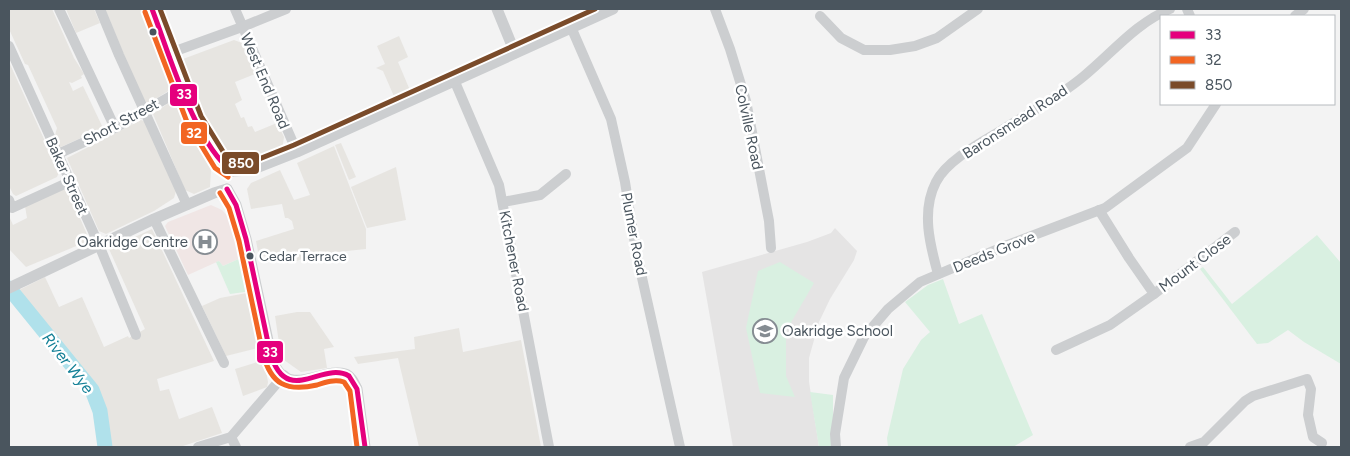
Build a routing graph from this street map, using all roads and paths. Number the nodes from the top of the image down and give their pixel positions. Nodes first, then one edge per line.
1 (59, 9) edge
2 (100, 9) edge
3 (152, 9) edge
4 (235, 9) edge
5 (286, 9) edge
6 (497, 9) edge
7 (613, 9) edge
8 (715, 9) edge
9 (978, 9) edge
10 (1170, 9) edge
11 (820, 16) dead end
12 (571, 27) junction
13 (242, 28) junction
14 (9, 49) edge
15 (170, 53) junction
16 (515, 53) junction
17 (455, 82) junction
18 (183, 88) junction
19 (1215, 105) edge
20 (145, 111) junction
21 (115, 128) junction
22 (297, 152) junction
23 (58, 154) junction
24 (232, 171) junction
25 (566, 174) dead end
26 (69, 182) junction
27 (227, 189) junction
28 (9, 200) edge
29 (503, 202) junction
30 (187, 205) junction
31 (1099, 210) junction
32 (154, 219) junction
33 (1235, 232) dead end
34 (99, 245) junction
35 (771, 248) dead end
36 (938, 274) junction
37 (10, 287) edge
38 (1154, 294) junction
39 (136, 335) dead end
40 (1056, 350) dead end
41 (224, 363) dead end
42 (284, 376) junction
43 (231, 436) junction
44 (1322, 443) dead end
45 (198, 447) edge
46 (236, 447) edge
47 (366, 447) edge
48 (549, 447) edge
49 (680, 447) edge
50 (836, 447) edge
51 (1190, 447) edge

1 - 21 street
2 - 20 street
3 - 15 street
4 - 13 street, West End Road
5 - 13 street
6 - 16 street
7 - 12 street
8 - 35 street, Colville Road
9 - 11 street
10 - 36 street, Baronsmead Road
12 - 16 street
12 - 49 street, Plumer Road
13 - 15 street
13 - 22 street, West End Road
14 - 23 street, Baker Street
15 - 18 street
16 - 17 street
17 - 22 street
17 - 29 street, Kitchener Road
18 - 20 street, Short Street
18 - 24 street
19 - 31 street, Deeds Grove
20 - 21 street, Short Street
20 - 30 street
21 - 23 street, Short Street
22 - 24 street
23 - 26 street, Baker Street
24 - 27 street
25 - 29 street
26 - 28 street
26 - 34 street, Baker Street
27 - 30 street
27 - 42 street
29 - 48 street, Kitchener Road
30 - 32 street
31 - 36 street, Deeds Grove
31 - 38 street, Mount Close
32 - 34 street
32 - 41 street
33 - 38 street, Mount Close
34 - 37 street
34 - 39 street, Baker Street
36 - 50 street, Deeds Grove
38 - 40 street, Mount Close
42 - 43 street
42 - 47 street
43 - 45 street
43 - 46 street
44 - 51 street

